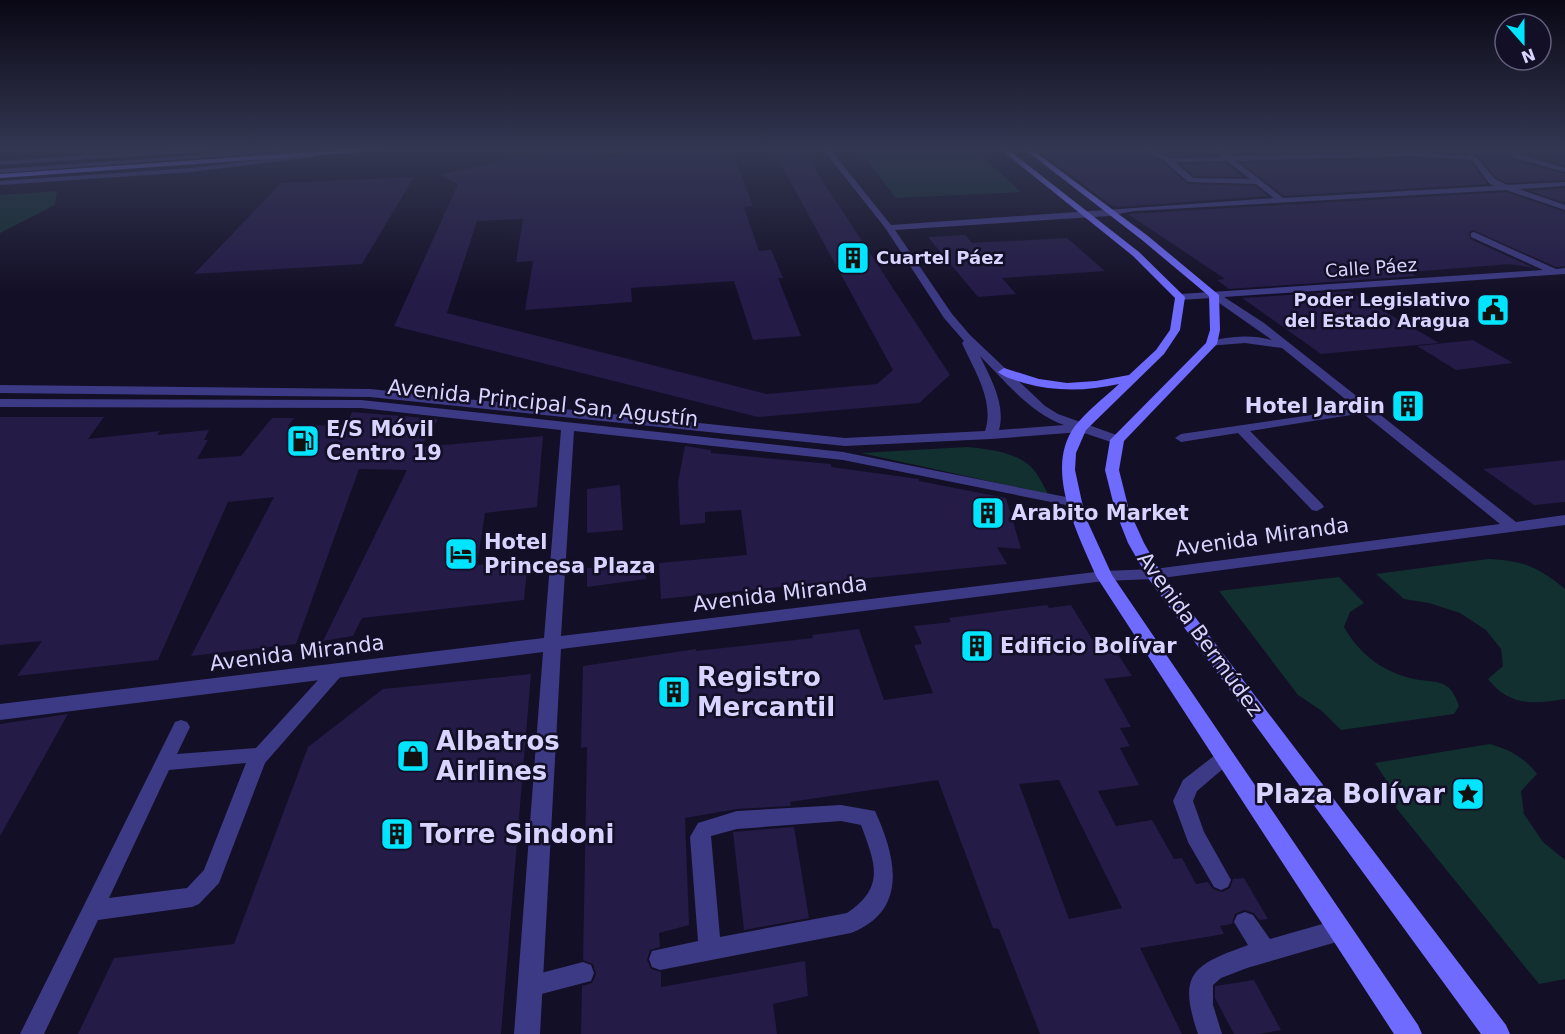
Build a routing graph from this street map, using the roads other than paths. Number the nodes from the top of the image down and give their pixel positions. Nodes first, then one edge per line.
1 (864, 196) edge
2 (1062, 196) edge
3 (1093, 196) edge
4 (1277, 196) edge
5 (1401, 196) edge
6 (1518, 196) edge
7 (1534, 196) edge
8 (1285, 202) junction
9 (1565, 208) edge
10 (1115, 212) junction
11 (1084, 214) junction
12 (1565, 216) edge
13 (890, 228) junction
14 (1474, 235) dead end
15 (1560, 271) edge
16 (1214, 296) junction
17 (1180, 297) junction
18 (966, 338) junction
19 (1211, 344) junction
20 (1290, 351) junction
21 (1004, 372) junction
22 (1134, 377) junction
23 (0, 389) edge
24 (106, 390) junction
25 (462, 402) junction
26 (0, 403) edge
27 (89, 403) junction
28 (1366, 410) junction
29 (451, 414) junction
30 (568, 428) junction
31 (1080, 428) junction
32 (1240, 429) junction
33 (991, 435) junction
34 (1181, 438) dead end
35 (1117, 440) junction
36 (844, 449) junction
37 (1076, 503) junction
38 (1317, 507) dead end
39 (1565, 520) edge
40 (1511, 525) junction
41 (1154, 574) junction
42 (1104, 576) junction
43 (552, 645) junction
44 (336, 671) junction
45 (0, 712) edge
46 (181, 727) dead end
47 (1225, 758) junction
48 (257, 759) junction
49 (163, 763) junction
50 (1221, 880) dead end
51 (92, 911) junction
52 (1245, 922) dead end
53 (1340, 930) junction
54 (710, 950) junction
55 (1266, 952) junction
56 (660, 959) dead end
57 (582, 973) dead end
58 (530, 986) junction
59 (32, 1034) edge
60 (527, 1034) edge
61 (1210, 1034) edge
62 (1409, 1034) edge
63 (1497, 1034) edge

1 - 13 street
2 - 11 street
3 - 10 street
4 - 8 street
5 - 8 street
6 - 12 street
7 - 9 street
8 - 10 street
10 - 11 street
10 - 16 street
11 - 13 street
11 - 17 street
13 - 18 street
14 - 15 street
15 - 16 street, Calle Páez
16 - 17 street, Calle Páez
16 - 19 street
16 - 20 street
17 - 22 street, Avenida Bermúdez
18 - 21 street
18 - 33 street
19 - 20 street
19 - 35 street
20 - 28 street
21 - 22 street
21 - 31 street
22 - 31 street, Avenida Bermúdez
23 - 24 street, Avenida Principal San Agustín
24 - 25 street, Avenida Principal San Agustín
24 - 27 street
25 - 29 street
25 - 36 street, Avenida Principal San Agustín
26 - 27 street, Avenida Principal San Agustín
27 - 29 street, Avenida Principal San Agustín
28 - 32 lane
28 - 40 street
29 - 30 street, Avenida Principal San Agustín
30 - 36 street, Avenida Principal San Agustín
30 - 43 street
31 - 33 street, Avenida Principal San Agustín
31 - 35 street
31 - 37 street, Avenida Bermúdez
32 - 34 lane
32 - 38 lane
33 - 36 street, Avenida Principal San Agustín
35 - 41 street, Avenida Bermúdez
36 - 37 street, Avenida Principal San Agustín
37 - 42 street, Avenida Bermúdez
39 - 40 street, Avenida Miranda
40 - 41 street, Avenida Miranda
41 - 42 street, Avenida Miranda
41 - 63 street, Avenida Bermúdez
42 - 43 street, Avenida Miranda
42 - 47 street, Avenida Bermúdez
43 - 44 street, Avenida Miranda
43 - 58 street
44 - 45 street, Avenida Miranda
44 - 48 lane
46 - 49 lane
47 - 50 lane
47 - 53 street, Avenida Bermúdez
48 - 49 lane
48 - 51 lane
49 - 51 lane
51 - 59 lane
52 - 55 lane
53 - 55 lane
53 - 62 street, Avenida Bermúdez
54 - 54 lane
54 - 56 lane
55 - 61 lane
57 - 58 lane
58 - 60 street

